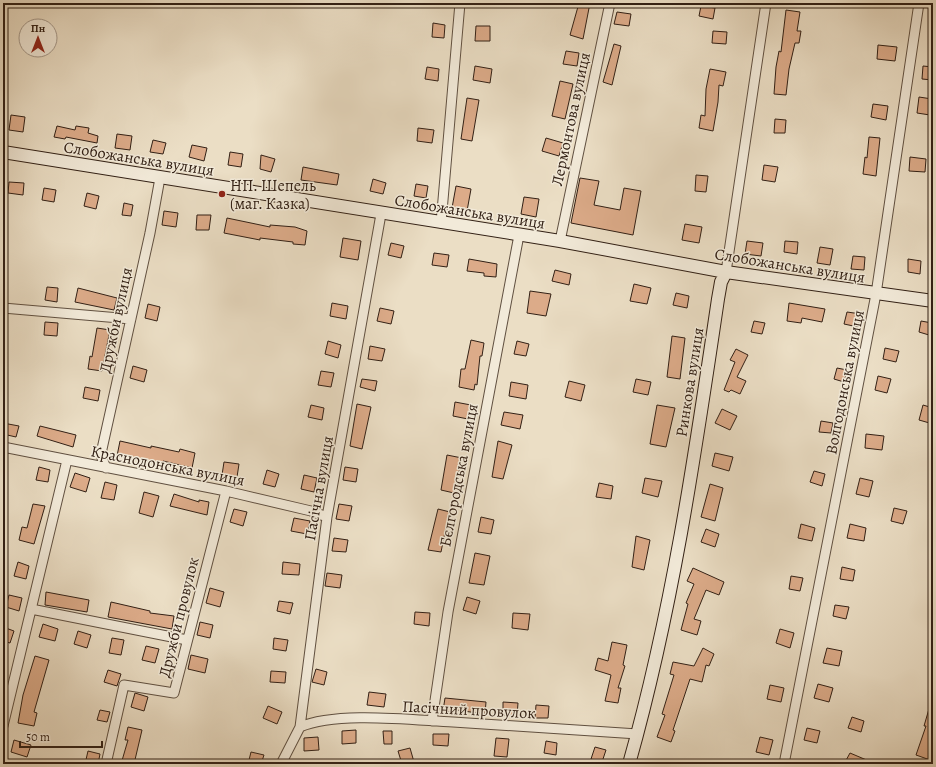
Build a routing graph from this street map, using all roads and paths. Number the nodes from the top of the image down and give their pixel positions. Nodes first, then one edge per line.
1 (460, 3) edge
2 (610, 3) edge
3 (766, 3) edge
4 (919, 3) edge
5 (3, 152) edge
6 (160, 178) junction
7 (381, 214) junction
8 (441, 223) junction
9 (520, 235) junction
10 (560, 241) junction
11 (726, 272) junction
12 (876, 294) junction
13 (933, 301) edge
14 (3, 308) edge
15 (131, 318) junction
16 (3, 447) edge
17 (67, 460) junction
18 (106, 468) junction
19 (226, 491) junction
20 (326, 517) junction
21 (31, 609) junction
22 (187, 640) junction
23 (432, 721) junction
24 (3, 726) edge
25 (300, 727) junction
26 (638, 734) junction
27 (106, 764) edge
28 (281, 764) edge
29 (629, 764) edge
30 (784, 764) edge

1 - 8 street
2 - 10 street, Лермонтова вулиця
3 - 11 street, Ринкова вулиця
4 - 12 street, Волгодонська вулиця
5 - 6 street, Слобожанська вулиця
6 - 7 street, Слобожанська вулиця
6 - 15 street, Дружби вулиця
7 - 8 street, Слобожанська вулиця
7 - 20 street, Пасічна вулиця
8 - 9 street, Слобожанська вулиця
9 - 10 street, Слобожанська вулиця
9 - 23 street, Бєлгородська вулиця
10 - 11 street, Слобожанська вулиця
11 - 12 street, Слобожанська вулиця
11 - 26 street, Ринкова вулиця
12 - 13 street, Слобожанська вулиця
12 - 30 street, Волгодонська вулиця
14 - 15 street
15 - 18 street, Дружби вулиця
16 - 17 street, Краснодонська вулиця
17 - 18 street, Краснодонська вулиця
17 - 21 street
18 - 19 street, Краснодонська вулиця
19 - 20 street, Краснодонська вулиця
19 - 22 street, Дружби провулок
20 - 25 street, Пасічна вулиця
21 - 22 street
21 - 24 street
22 - 27 street, Дружби провулок
23 - 25 street, Пасічний провулок
23 - 26 street, Пасічний провулок
25 - 28 street, Пасічна вулиця
26 - 29 street, Ринкова вулиця

